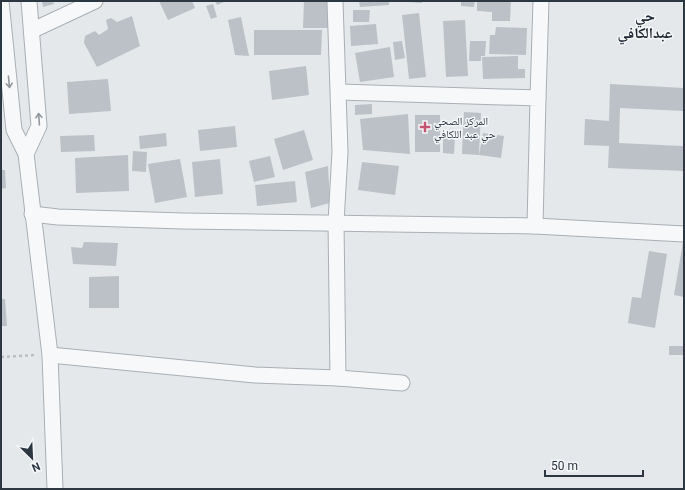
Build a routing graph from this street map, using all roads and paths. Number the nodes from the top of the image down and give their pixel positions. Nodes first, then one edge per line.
1 (1, 1) edge
2 (29, 1) edge
3 (95, 1) edge
4 (335, 1) edge
5 (541, 1) edge
6 (33, 30) junction
7 (339, 92) junction
8 (538, 98) junction
9 (26, 154) junction
10 (32, 214) junction
11 (336, 222) junction
12 (535, 226) junction
13 (684, 234) edge
14 (50, 354) junction
15 (1, 356) edge
16 (338, 378) junction
17 (402, 383) dead end
18 (56, 489) edge

1 -> 9 street
2 - 6 street
3 - 6 street
4 - 7 street
5 - 8 street
9 -> 6 street
7 - 8 street
7 - 11 street
8 - 12 street
9 - 10 street
10 - 11 street
10 - 14 street
11 - 12 street
11 - 16 street
12 - 13 street
14 - 15 path
14 - 16 street
14 - 18 street
16 - 17 street

